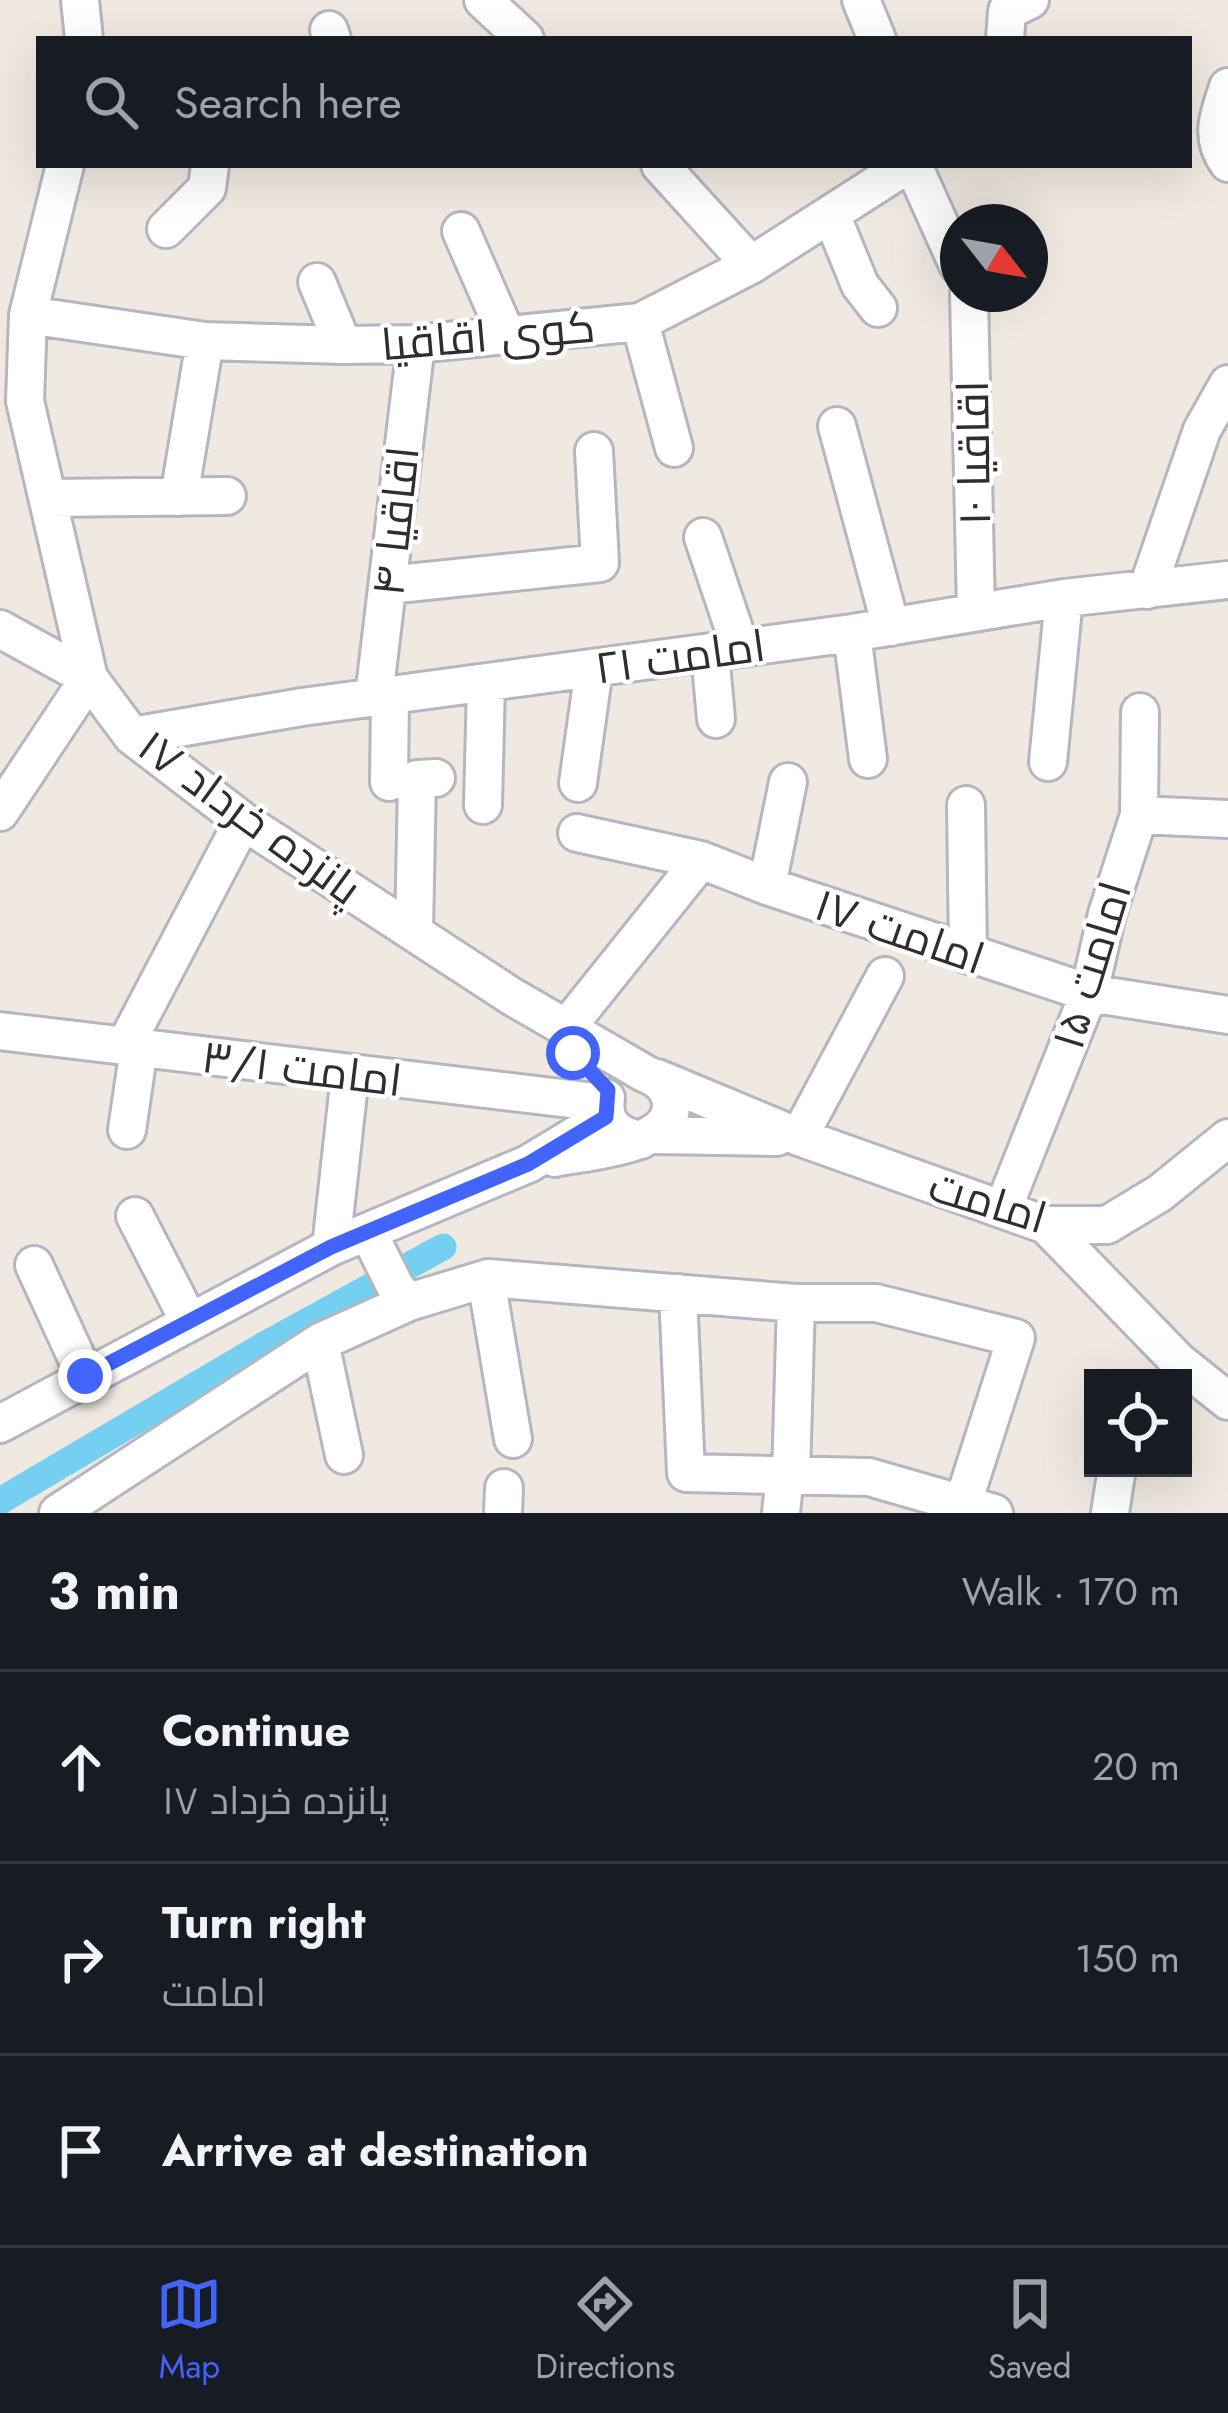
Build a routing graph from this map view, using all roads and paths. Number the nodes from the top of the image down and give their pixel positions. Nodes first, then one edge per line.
1 (80, 0) edge
2 (483, 0) edge
3 (861, 0) edge
4 (1030, 0) edge
5 (84, 36) edge
6 (522, 36) edge
7 (876, 36) edge
8 (1005, 36) edge
9 (1228, 87) edge
10 (1212, 150) edge
11 (64, 168) edge
12 (210, 168) edge
13 (663, 168) edge
14 (905, 168) edge
15 (911, 168) edge
16 (831, 214) junction
17 (940, 227) edge
18 (166, 229) dead end
19 (461, 231) dead end
20 (751, 265) junction
21 (317, 282) dead end
22 (878, 308) dead end
23 (969, 312) edge
24 (28, 315) junction
25 (640, 322) junction
26 (506, 334) junction
27 (206, 341) junction
28 (416, 344) junction
29 (343, 345) junction
30 (1228, 384) edge
31 (837, 426) dead end
32 (674, 448) dead end
33 (594, 451) dead end
34 (227, 496) dead end
35 (179, 497) junction
36 (49, 498) junction
37 (703, 537) dead end
38 (1228, 580) edge
39 (388, 585) junction
40 (1147, 590) junction
41 (1064, 598) junction
42 (976, 612) junction
43 (891, 627) junction
44 (0, 629) edge
45 (853, 633) junction
46 (725, 650) junction
47 (594, 669) junction
48 (89, 678) junction
49 (486, 683) junction
50 (382, 696) junction
51 (1140, 712) dead end
52 (716, 719) dead end
53 (132, 736) junction
54 (868, 758) dead end
55 (1048, 762) dead end
56 (436, 778) dead end
57 (389, 782) dead end
58 (788, 782) dead end
59 (578, 783) dead end
60 (5, 793) edge
61 (483, 805) dead end
62 (966, 805) dead end
63 (1139, 814) junction
64 (1228, 819) edge
65 (243, 821) junction
66 (577, 833) dead end
67 (701, 860) junction
68 (767, 886) junction
69 (414, 932) junction
70 (968, 955) junction
71 (885, 976) dead end
72 (1089, 993) junction
73 (512, 996) junction
74 (1228, 1015) edge
75 (568, 1026) junction
76 (0, 1031) edge
77 (132, 1047) junction
78 (350, 1075) junction
79 (650, 1075) junction
80 (606, 1103) junction
81 (127, 1130) dead end
82 (648, 1137) junction
83 (799, 1137) junction
84 (1228, 1138) edge
85 (528, 1164) junction
86 (1003, 1210) junction
87 (135, 1216) dead end
88 (1046, 1225) junction
89 (331, 1247) junction
90 (34, 1265) dead end
91 (389, 1271) junction
92 (485, 1279) junction
93 (678, 1293) junction
94 (796, 1303) junction
95 (189, 1322) junction
96 (320, 1342) junction
97 (85, 1376) junction
98 (1228, 1401) edge
99 (0, 1424) edge
100 (513, 1438) dead end
101 (344, 1455) dead end
102 (788, 1474) junction
103 (1116, 1477) edge
104 (891, 1498) edge
105 (98, 1500) edge
106 (979, 1508) edge
107 (58, 1513) edge
108 (781, 1513) edge
109 (1110, 1513) edge

1 - 5 street
2 - 6 street
3 - 7 street
4 - 8 street
9 - 10 street
11 - 24 street
12 - 18 street
13 - 20 street
14 - 16 street, کوی اقاقیا
15 - 17 street
16 - 20 street, کوی اقاقیا
16 - 22 street
19 - 26 street
20 - 25 street, کوی اقاقیا
21 - 29 street
23 - 42 street, اقاقیا ۱۰
24 - 27 street, کوی اقاقیا
24 - 36 street
25 - 26 street, کوی اقاقیا
25 - 32 street
26 - 28 street, کوی اقاقیا
27 - 29 street, کوی اقاقیا
27 - 35 street
28 - 29 street, کوی اقاقیا
28 - 39 street, اقاقیا ۴
30 - 40 street
31 - 43 street
33 - 39 street
34 - 35 street
35 - 36 street
36 - 48 street
37 - 46 street
38 - 40 street, امامت ۲۱
39 - 50 street, اقاقیا ۴
40 - 41 street, امامت ۲۱
41 - 42 street, امامت ۲۱
41 - 55 street
42 - 43 street, امامت ۲۱
43 - 45 street, امامت ۲۱
44 - 48 street, پانزده خرداد ۱۷
45 - 46 street, امامت ۲۱
45 - 54 street
46 - 47 street, امامت ۲۱
46 - 52 street
47 - 49 street, امامت ۲۱
47 - 59 street
48 - 53 street, پانزده خرداد ۱۷
48 - 60 street
49 - 50 street, امامت ۲۱
49 - 61 street
50 - 53 street, امامت ۲۱
50 - 57 street, اقاقیا ۴
51 - 63 street, امامت ۱۵
53 - 65 street, پانزده خرداد ۱۷
56 - 69 street
58 - 68 street
62 - 70 street
63 - 64 street
63 - 72 street, امامت ۱۵
65 - 69 street, پانزده خرداد ۱۷
65 - 77 street
66 - 67 street, امامت ۱۷
67 - 68 street, امامت ۱۷
67 - 75 street
68 - 70 street, امامت ۱۷
69 - 73 street, پانزده خرداد ۱۷
70 - 72 street, امامت ۱۷
71 - 83 street
72 - 74 street, امامت ۱۷
72 - 86 street, امامت ۱۵
73 - 75 street, پانزده خرداد ۱۷
73 - 80 street, پانزده خرداد ۱۷
75 - 79 street, پانزده خرداد ۱۷
76 - 77 street, امامت ۳/۱
77 - 78 street, امامت ۳/۱
77 - 81 street
78 - 80 street, امامت ۳/۱
78 - 89 street
79 - 80 street
79 - 82 street
79 - 83 street, امامت
80 - 82 street
80 - 85 street, امامت
82 - 83 street, امامت
82 - 85 street, امامت
83 - 86 street, امامت
84 - 88 street, امامت
85 - 91 street, امامت
86 - 88 street, امامت
87 - 95 street
88 - 98 street
89 - 91 street, امامت
89 - 95 street, امامت
90 - 97 street
91 - 92 street
91 - 96 street
92 - 93 street
92 - 100 street
93 - 94 street
93 - 102 street
94 - 102 street
94 - 106 street
95 - 97 street, امامت
96 - 101 street
96 - 105 street
97 - 99 street, امامت
102 - 104 street
102 - 108 street
103 - 109 street
104 - 106 street
105 - 107 street

